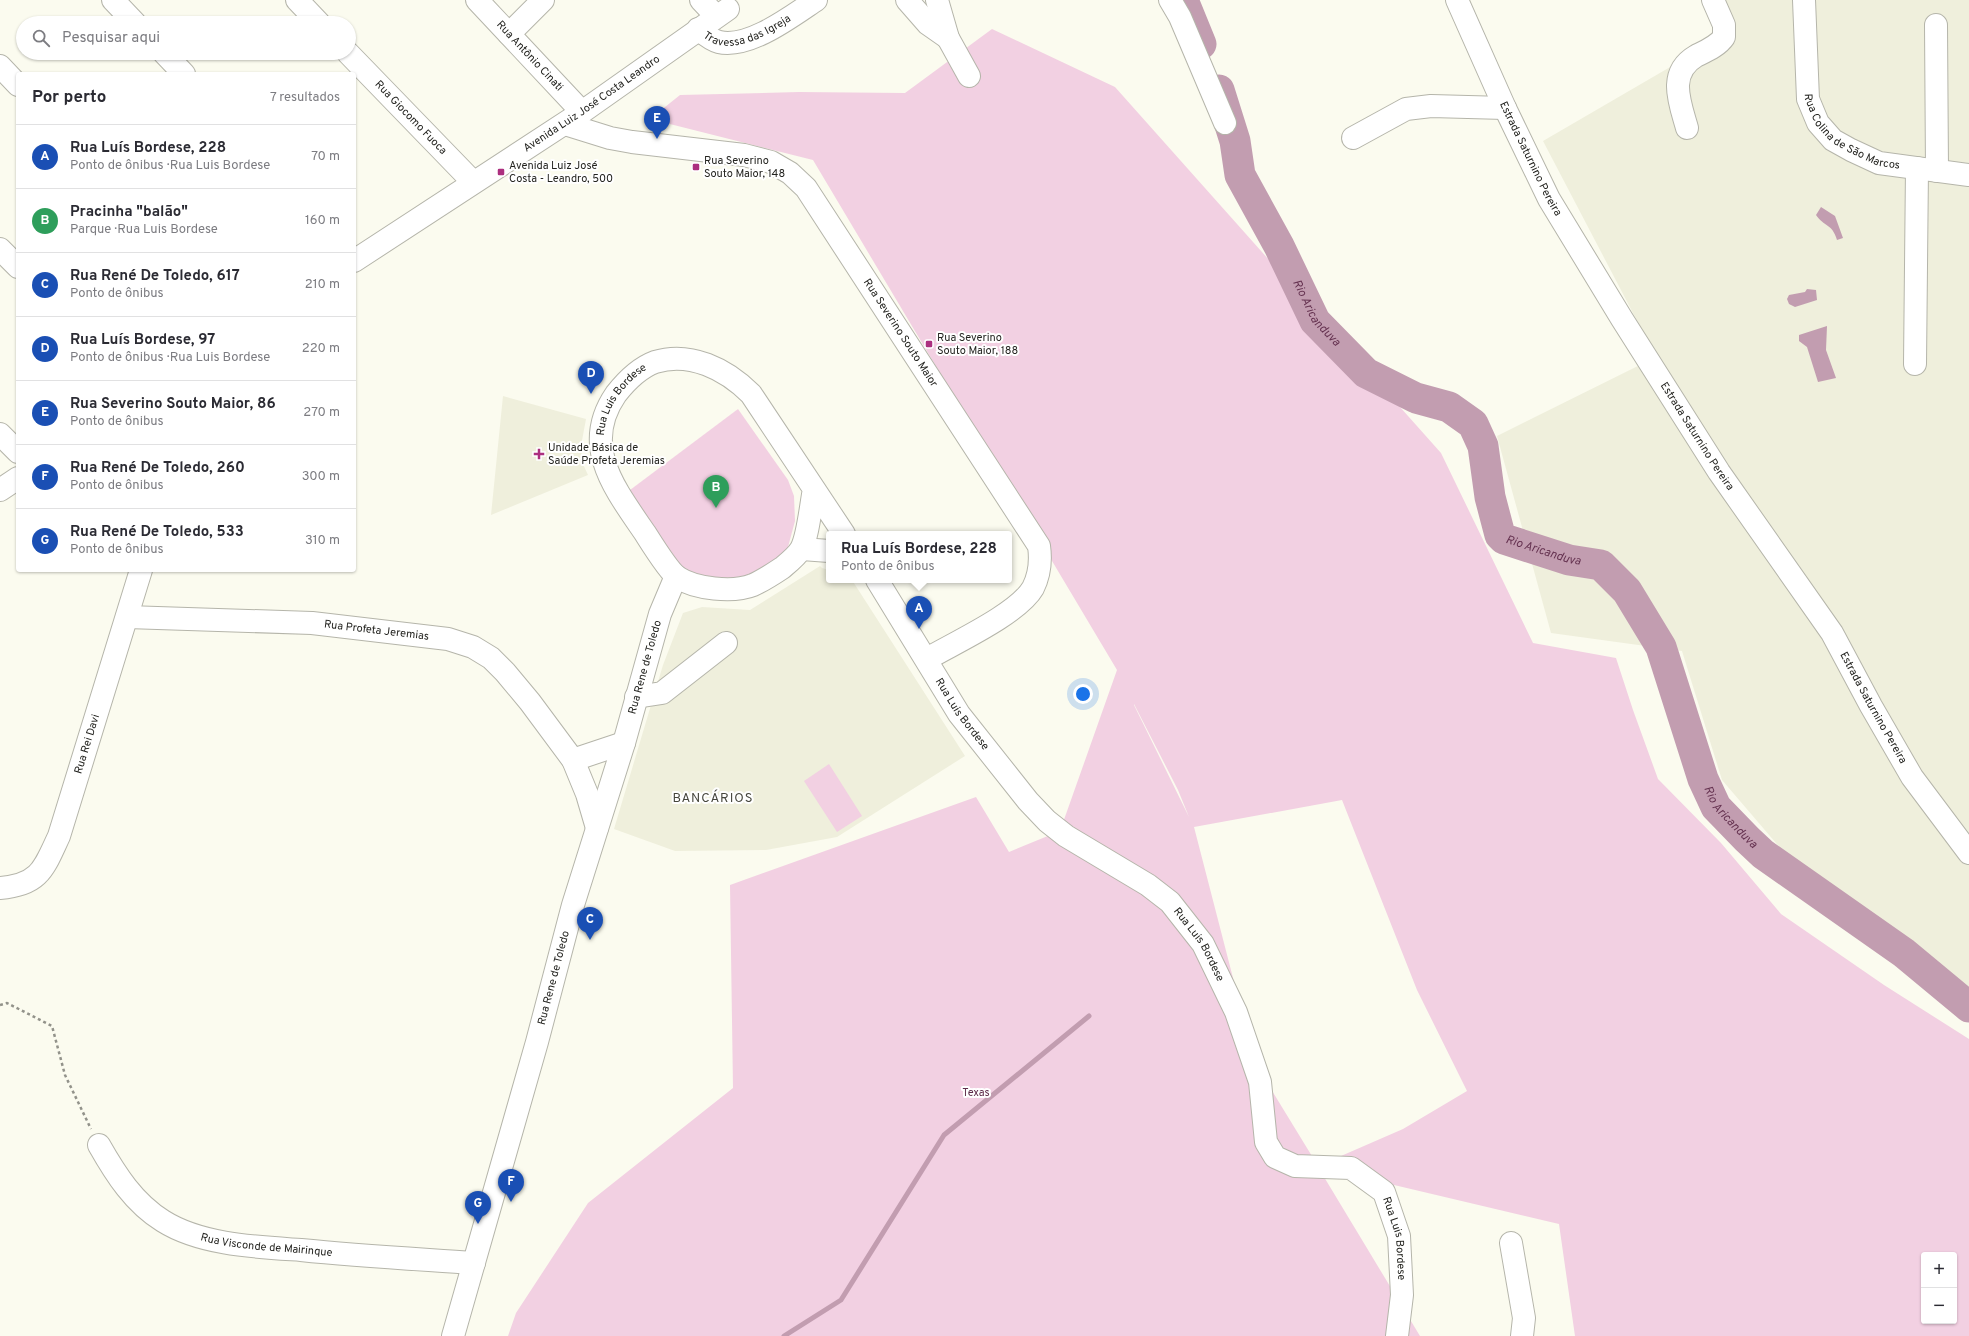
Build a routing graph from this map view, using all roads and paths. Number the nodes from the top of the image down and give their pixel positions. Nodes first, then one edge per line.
1 (113, 0) edge
2 (296, 0) edge
3 (477, 0) edge
4 (543, 0) edge
5 (701, 0) edge
6 (816, 0) edge
7 (907, 0) edge
8 (936, 0) edge
9 (1170, 0) edge
10 (1457, 0) edge
11 (1714, 0) edge
12 (1804, 0) edge
13 (128, 16) edge
14 (312, 16) edge
15 (1936, 25) dead end
16 (698, 30) junction
17 (509, 34) junction
18 (948, 38) junction
19 (171, 60) edge
20 (355, 60) edge
21 (0, 66) edge
22 (182, 72) edge
23 (969, 76) dead end
24 (16, 83) edge
25 (1505, 108) junction
26 (574, 118) junction
27 (1225, 123) dead end
28 (1687, 128) dead end
29 (1353, 138) dead end
30 (1927, 169) junction
31 (1969, 175) edge
32 (473, 182) junction
33 (0, 249) edge
34 (357, 255) edge
35 (16, 265) edge
36 (1916, 364) dead end
37 (0, 434) edge
38 (16, 450) edge
39 (16, 479) edge
40 (0, 490) edge
41 (814, 490) junction
42 (842, 531) edge
43 (802, 548) junction
44 (826, 552) edge
45 (139, 572) edge
46 (676, 576) junction
47 (879, 583) edge
48 (126, 617) junction
49 (726, 643) dead end
50 (927, 659) junction
51 (636, 697) junction
52 (624, 743) junction
53 (573, 760) junction
54 (596, 828) junction
55 (1969, 853) edge
56 (0, 888) edge
57 (0, 1005) edge
58 (100, 1145) joint
59 (1511, 1243) dead end
60 (474, 1263) junction
61 (453, 1336) edge
62 (1397, 1336) edge
63 (1522, 1336) edge

1 - 13 street
2 - 14 street
3 - 17 street, Rua Antônio Cinati
4 - 17 street
5 - 16 street, Avenida Luiz José Costa Leandro
6 - 16 street, Travessa das Igreja
7 - 18 street
8 - 18 street
9 - 27 street
10 - 25 street, Estrada Saturnino Pereira
11 - 28 street
12 - 30 street, Rua Colina de São Marcos
15 - 30 street
16 - 26 street, Avenida Luiz José Costa Leandro
17 - 26 street, Rua Antônio Cinati
18 - 23 street
19 - 22 street
20 - 32 street, Rua Giocomo Fuoca
21 - 24 street
25 - 29 street
25 - 55 street, Estrada Saturnino Pereira
26 - 32 street, Avenida Luiz José Costa Leandro
26 - 50 street, Rua Severino Souto Maior
30 - 31 street, Rua Colina de São Marcos
30 - 36 street
32 - 34 street, Avenida Luiz José Costa Leandro
33 - 35 street
37 - 38 street
39 - 40 street
41 - 42 street, Rua Luis Bordese
41 - 43 street
41 - 46 street, Rua Luis Bordese
43 - 44 street
43 - 46 street, Rua Luis Bordese
45 - 48 street, Rua Rei Davi
46 - 51 street, Rua Rene de Toledo
47 - 50 street, Rua Luis Bordese
48 - 53 street, Rua Profeta Jeremias
48 - 56 street, Rua Rei Davi
49 - 51 street
50 - 62 street, Rua Luis Bordese
51 - 52 street, Rua Rene de Toledo
52 - 53 street
52 - 54 street, Rua Rene de Toledo
53 - 54 street, Rua Profeta Jeremias
54 - 60 street, Rua Rene de Toledo
57 - 58 path
58 - 60 street, Rua Visconde de Mairinque
59 - 63 street
60 - 61 street, Rua Rene de Toledo

